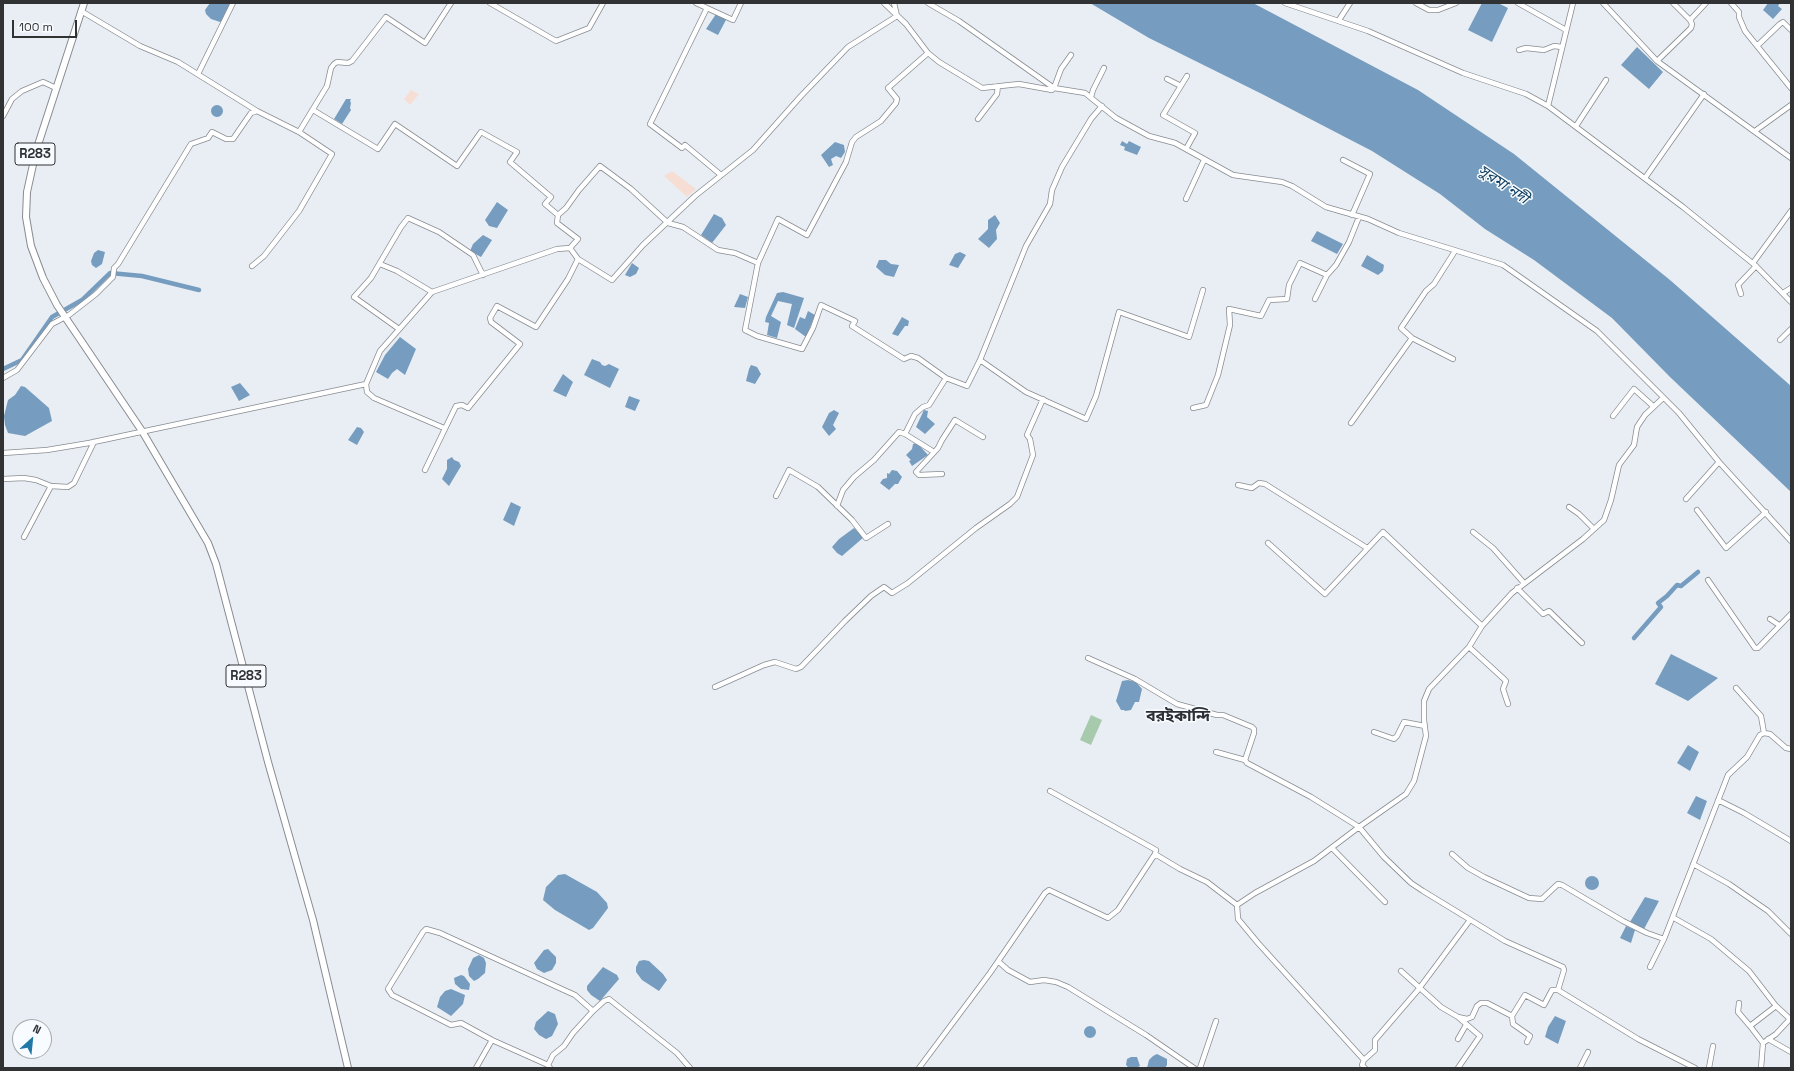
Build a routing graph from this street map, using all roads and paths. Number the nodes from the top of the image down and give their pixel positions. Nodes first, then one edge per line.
1 (84, 3) edge
2 (233, 3) edge
3 (451, 3) edge
4 (490, 3) edge
5 (603, 3) edge
6 (696, 3) edge
7 (741, 3) edge
8 (884, 3) edge
9 (894, 3) edge
10 (928, 3) edge
11 (1285, 3) edge
12 (1350, 3) edge
13 (1416, 3) edge
14 (1456, 3) edge
15 (1518, 3) edge
16 (1573, 3) edge
17 (1603, 3) edge
18 (1673, 3) edge
19 (1706, 3) edge
20 (1731, 3) edge
21 (707, 8) junction
22 (81, 11) junction
23 (897, 16) junction
24 (1339, 20) junction
25 (1690, 20) junction
26 (1566, 30) junction
27 (1791, 30) edge
28 (1757, 46) junction
29 (1562, 47) junction
30 (1519, 50) dead end
31 (928, 53) junction
32 (1071, 55) dead end
33 (1657, 61) junction
34 (1104, 68) dead end
35 (198, 74) junction
36 (1187, 76) dead end
37 (1167, 79) dead end
38 (1606, 80) dead end
39 (998, 86) junction
40 (1181, 86) junction
41 (56, 88) junction
42 (1054, 88) junction
43 (1791, 88) edge
44 (1704, 94) junction
45 (1091, 97) junction
46 (1791, 105) edge
47 (1102, 106) junction
48 (1548, 106) junction
49 (313, 110) junction
50 (257, 111) junction
51 (3, 116) edge
52 (978, 119) dead end
53 (1576, 126) junction
54 (1755, 131) junction
55 (299, 132) junction
56 (1186, 149) junction
57 (1791, 158) edge
58 (1204, 160) junction
59 (1343, 160) dead end
60 (721, 175) junction
61 (1645, 178) junction
62 (1186, 198) dead end
63 (1791, 211) edge
64 (1352, 215) junction
65 (558, 216) junction
66 (1359, 217) junction
67 (668, 222) junction
68 (570, 248) junction
69 (1455, 251) junction
70 (578, 259) junction
71 (758, 263) junction
72 (380, 264) junction
73 (1754, 265) junction
74 (252, 266) dead end
75 (483, 275) junction
76 (1327, 275) junction
77 (1791, 288) edge
78 (1203, 290) dead end
79 (432, 292) junction
80 (1783, 293) junction
81 (1741, 294) dead end
82 (1315, 299) dead end
83 (1791, 302) edge
84 (65, 317) junction
85 (399, 329) junction
86 (1791, 329) edge
87 (1412, 338) junction
88 (1780, 340) dead end
89 (1453, 359) dead end
90 (980, 360) junction
91 (3, 378) edge
92 (946, 378) junction
93 (366, 384) junction
94 (1663, 398) junction
95 (1043, 399) junction
96 (1653, 406) junction
97 (1194, 408) dead end
98 (1613, 416) dead end
99 (1351, 423) dead end
100 (444, 428) junction
101 (142, 431) junction
102 (905, 434) junction
103 (983, 437) dead end
104 (94, 442) junction
105 (934, 452) junction
106 (3, 454) edge
107 (1719, 462) junction
108 (425, 470) dead end
109 (942, 474) dead end
110 (3, 479) edge
111 (1238, 485) dead end
112 (51, 486) junction
113 (776, 496) dead end
114 (1686, 499) dead end
115 (837, 506) junction
116 (1569, 507) dead end
117 (1697, 510) dead end
118 (1766, 512) junction
119 (888, 524) dead end
120 (1594, 530) junction
121 (1473, 532) dead end
122 (24, 537) dead end
123 (1791, 541) edge
124 (1268, 543) dead end
125 (1367, 548) junction
126 (1708, 580) dead end
127 (1524, 583) junction
128 (1517, 588) junction
129 (1791, 614) edge
130 (1770, 618) dead end
131 (1779, 625) junction
132 (1482, 626) junction
133 (1582, 643) dead end
134 (1469, 647) junction
135 (1088, 658) dead end
136 (715, 687) dead end
137 (1736, 688) dead end
138 (1508, 704) dead end
139 (1425, 726) junction
140 (1374, 732) dead end
141 (1764, 733) junction
142 (1791, 749) edge
143 (1216, 752) dead end
144 (1245, 760) junction
145 (1050, 791) dead end
146 (1718, 800) junction
147 (1359, 827) junction
148 (1791, 841) edge
149 (1332, 848) junction
150 (1155, 854) junction
151 (1452, 854) dead end
152 (1693, 864) junction
153 (1385, 902) dead end
154 (1237, 906) junction
155 (1674, 918) junction
156 (1470, 920) junction
157 (1791, 934) edge
158 (1664, 939) junction
159 (999, 962) junction
160 (1650, 967) dead end
161 (1401, 971) dead end
162 (1420, 987) junction
163 (1558, 990) junction
164 (1739, 1003) dead end
165 (1776, 1006) junction
166 (593, 1011) junction
167 (1512, 1016) junction
168 (1458, 1017) junction
169 (1216, 1021) dead end
170 (1466, 1025) junction
171 (1750, 1026) junction
172 (1458, 1039) dead end
173 (1768, 1039) junction
174 (492, 1040) junction
175 (1527, 1042) dead end
176 (1763, 1043) junction
177 (1713, 1046) dead end
178 (1588, 1052) dead end
179 (1791, 1052) edge
180 (1364, 1060) junction
181 (549, 1066) edge
182 (348, 1068) edge
183 (476, 1068) edge
184 (690, 1068) edge
185 (919, 1068) edge
186 (1194, 1068) edge
187 (1200, 1068) edge
188 (1364, 1068) edge
189 (1458, 1068) edge
190 (1580, 1068) edge
191 (1696, 1068) edge
192 (1710, 1068) edge
193 (1761, 1068) edge

1 - 22 main road, R283
2 - 35 street
3 - 49 street
4 - 5 street
6 - 21 street
7 - 21 street
8 - 23 street
9 - 23 street
10 - 42 street
11 - 24 street
12 - 24 street
13 - 14 street
15 - 26 street
16 - 26 street
17 - 33 street
18 - 25 street
19 - 25 street
20 - 28 street
21 - 60 street
22 - 35 street
22 - 41 main road, R283
23 - 31 street
23 - 60 street
24 - 48 street
25 - 33 street
26 - 29 street
27 - 28 street
28 - 43 street
29 - 30 street
29 - 48 street
31 - 39 street
31 - 71 street
32 - 42 street
33 - 44 street
34 - 45 street
35 - 50 street
36 - 40 street
37 - 40 street
38 - 53 street
39 - 42 street
39 - 52 street
40 - 56 street
41 - 51 street
41 - 84 main road, R283
42 - 45 street
44 - 54 street
44 - 61 street
45 - 47 street
46 - 54 street
47 - 56 street
47 - 90 street
48 - 53 street
49 - 55 street
49 - 65 street
50 - 55 street
50 - 84 street
53 - 61 street
54 - 57 street
55 - 74 street
56 - 58 street
58 - 62 street
58 - 64 street
59 - 64 street
60 - 67 street
61 - 73 street
63 - 73 street
64 - 66 street
65 - 67 street
65 - 68 street
66 - 69 street
66 - 76 street
67 - 70 street
67 - 71 street
68 - 70 street
68 - 75 street
69 - 87 street
69 - 94 street
70 - 100 street
71 - 92 street
72 - 75 street
72 - 79 street
72 - 85 street
73 - 80 street
73 - 81 street
75 - 79 street
76 - 82 street
76 - 97 street
77 - 80 street
78 - 95 street
79 - 85 street
80 - 83 street
84 - 91 street
84 - 101 main road, R283
85 - 93 street
86 - 88 street
87 - 89 street
87 - 99 street
90 - 92 street
90 - 95 street
92 - 102 street
93 - 100 street
93 - 101 street
94 - 96 street
94 - 107 street
95 - 136 street
96 - 98 street
96 - 120 street
100 - 108 street
101 - 104 street
101 - 182 main road, R283
102 - 105 street
102 - 115 street
103 - 105 street
104 - 106 street
104 - 112 street
105 - 109 street
107 - 114 street
107 - 118 street
110 - 112 street
111 - 125 street
112 - 122 street
113 - 115 street
115 - 119 street
116 - 120 street
117 - 118 street
118 - 123 street
120 - 127 street
121 - 127 street
124 - 125 street
125 - 132 street
126 - 131 street
127 - 128 street
128 - 132 street
128 - 133 street
129 - 131 street
130 - 131 street
132 - 134 street
134 - 138 street
134 - 139 street
135 - 144 street
137 - 141 street
139 - 140 street
139 - 147 street
141 - 142 street
141 - 146 street
143 - 144 street
144 - 147 street
145 - 150 street
146 - 148 street
146 - 152 street
147 - 149 street
147 - 156 street
149 - 153 street
149 - 154 street
150 - 154 street
150 - 159 street
151 - 158 street
152 - 155 street
152 - 157 street
154 - 180 street
155 - 158 street
155 - 165 street
156 - 162 street
156 - 163 street
158 - 160 street
159 - 185 street
159 - 186 street
161 - 162 street
162 - 168 street
162 - 180 street
163 - 167 street
163 - 191 street
164 - 171 street
165 - 171 street
165 - 173 street
166 - 174 street
166 - 181 street
166 - 184 street
167 - 168 street
167 - 175 street
168 - 170 street
169 - 187 street
170 - 172 street
170 - 189 street
171 - 176 street
173 - 176 street
173 - 179 street
174 - 181 street
174 - 183 street
176 - 193 street
177 - 192 street
178 - 190 street
180 - 188 street

